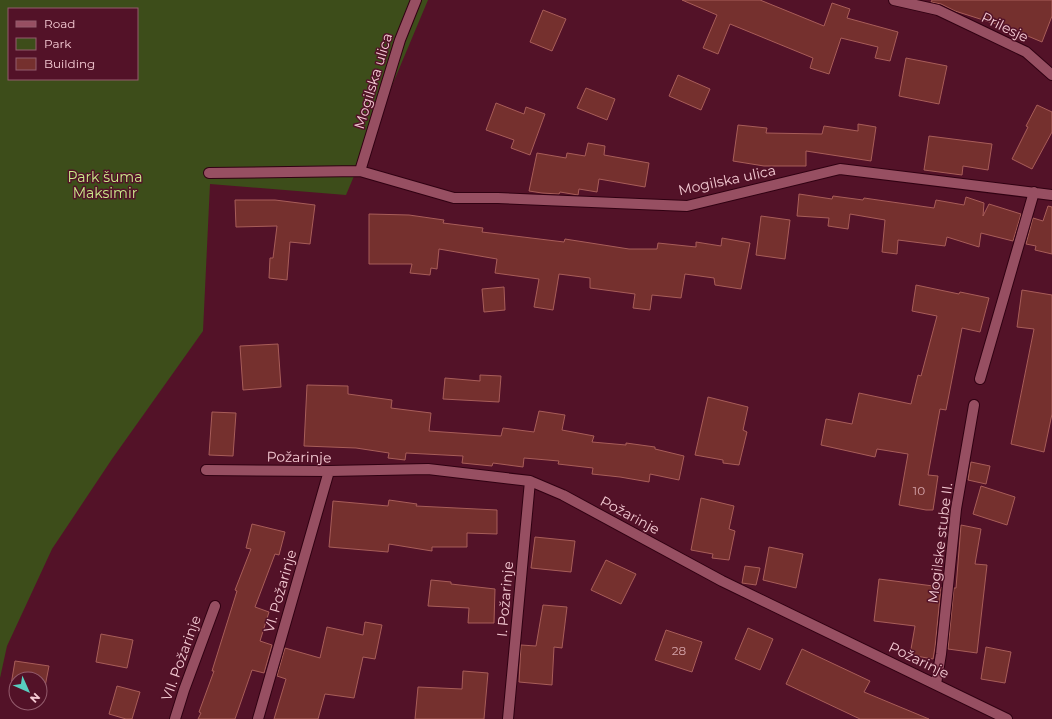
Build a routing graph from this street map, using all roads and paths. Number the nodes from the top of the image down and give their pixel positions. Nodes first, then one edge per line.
1 (416, 0) edge
2 (894, 0) edge
3 (1052, 75) edge
4 (360, 170) junction
5 (209, 173) dead end
6 (1034, 192) junction
7 (1052, 194) edge
8 (980, 379) dead end
9 (974, 405) dead end
10 (206, 470) dead end
11 (329, 471) junction
12 (530, 481) junction
13 (215, 606) dead end
14 (936, 684) junction
15 (174, 719) edge
16 (258, 719) edge
17 (508, 719) edge
18 (1007, 719) edge

1 - 4 street, Mogilska ulica
2 - 3 street, Prilesje
4 - 5 street, Mogilska ulica
4 - 6 street, Mogilska ulica
6 - 7 street, Mogilska ulica
6 - 8 street
9 - 14 street, Mogilske stube II.
10 - 11 street, Požarinje
11 - 12 street, Požarinje
11 - 16 street, VI. Požarinje
12 - 14 street, Požarinje
12 - 17 street, I. Požarinje
13 - 15 street, VII. Požarinje
14 - 18 street, Požarinje

